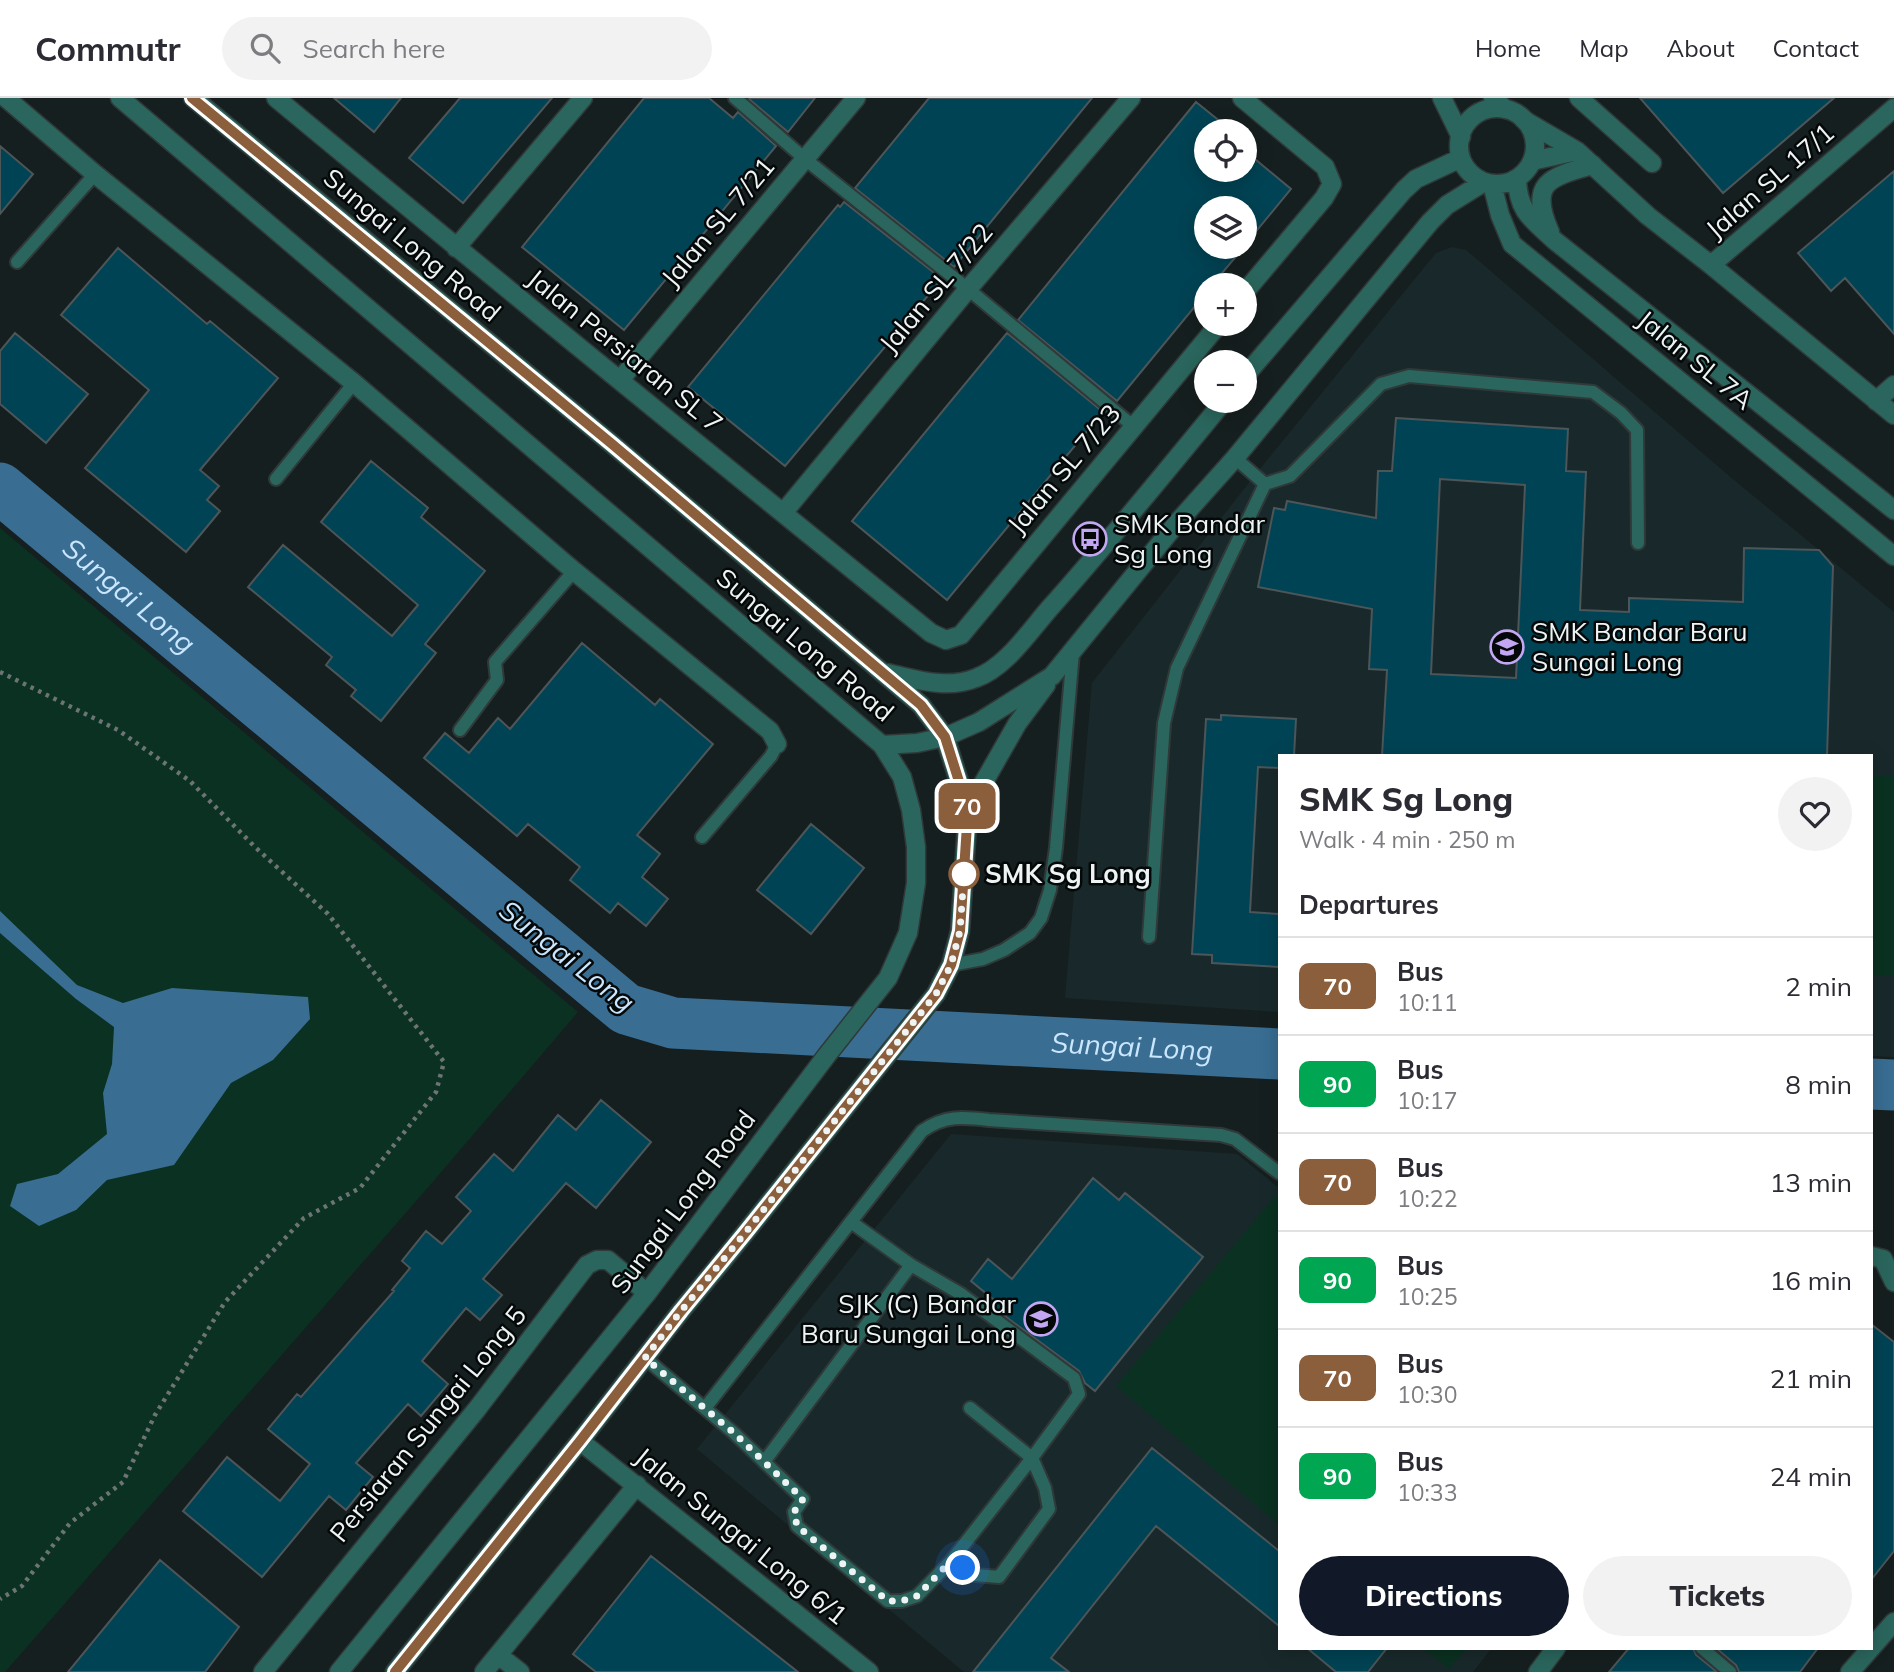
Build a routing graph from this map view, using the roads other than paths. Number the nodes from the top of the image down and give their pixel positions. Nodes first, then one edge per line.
1 (6, 98) edge
2 (120, 98) edge
3 (192, 98) edge
4 (276, 98) edge
5 (583, 98) edge
6 (735, 98) edge
7 (856, 98) edge
8 (1131, 98) edge
9 (1242, 98) edge
10 (1442, 98) edge
11 (1579, 98) edge
12 (1499, 103) edge
13 (1894, 108) edge
14 (1524, 120) junction
15 (1461, 136) junction
16 (1577, 151) junction
17 (1461, 158) junction
18 (805, 159) junction
19 (1532, 160) junction
20 (1652, 163) dead end
21 (1593, 165) junction
22 (95, 174) junction
23 (1517, 179) junction
24 (1488, 183) junction
25 (1554, 240) junction
26 (456, 248) junction
27 (17, 262) dead end
28 (1711, 265) junction
29 (1257, 278) edge
30 (968, 289) junction
31 (1209, 336) edge
32 (1257, 362) edge
33 (620, 380) junction
34 (354, 383) junction
35 (1894, 385) edge
36 (1876, 401) junction
37 (1214, 413) edge
38 (1894, 415) edge
39 (1133, 426) junction
40 (1235, 458) junction
41 (276, 479) dead end
42 (1265, 484) junction
43 (1894, 510) edge
44 (783, 513) junction
45 (1638, 543) dead end
46 (1894, 556) edge
47 (574, 571) junction
48 (946, 640) joint
49 (1073, 651) junction
50 (883, 672) junction
51 (1052, 676) junction
52 (460, 730) dead end
53 (945, 737) junction
54 (778, 744) joint
55 (882, 745) junction
56 (968, 810) junction
57 (702, 837) dead end
58 (1149, 937) dead end
59 (951, 965) junction
60 (1278, 1171) edge
61 (850, 1222) junction
62 (1873, 1256) edge
63 (911, 1265) junction
64 (1894, 1282) edge
65 (648, 1293) junction
66 (645, 1358) junction
67 (705, 1408) junction
68 (970, 1408) dead end
69 (580, 1441) junction
70 (1032, 1458) junction
71 (764, 1462) junction
72 (637, 1485) junction
73 (951, 1561) junction
74 (1894, 1622) edge
75 (1873, 1646) edge
76 (1554, 1650) edge
77 (1704, 1650) edge
78 (1869, 1650) edge
79 (498, 1655) junction
80 (263, 1672) edge
81 (339, 1672) edge
82 (395, 1672) edge
83 (484, 1672) edge
84 (520, 1672) edge
85 (869, 1672) edge
86 (1538, 1672) edge
87 (1730, 1672) edge
88 (1850, 1672) edge

1 - 22 street
2 - 55 street, Sungai Long Road
3 - 50 street, Sungai Long Road
4 - 26 street, Jalan Persiaran SL 7
5 - 26 street
6 - 18 lane
7 - 18 street, Jalan SL 7/21
8 - 30 street, Jalan SL 7/22
9 - 29 street
10 - 15 street
11 - 20 street
12 - 14 street
12 - 15 street
13 - 28 street, Jalan SL 17/1
14 - 16 street
14 - 19 street
15 - 17 street
16 - 19 street
16 - 21 street
17 - 24 street
17 - 32 street
18 - 30 lane
18 - 33 street, Jalan SL 7/21
19 - 23 street
21 - 25 street
21 - 28 street
22 - 27 lane
22 - 34 street
23 - 24 street
23 - 25 street, Jalan SL 7A
24 - 40 street
24 - 46 street, Jalan SL 7A
25 - 43 street, Jalan SL 7A
26 - 33 street, Jalan Persiaran SL 7
28 - 36 street
30 - 39 lane
30 - 44 street, Jalan SL 7/22
31 - 39 street, Jalan SL 7/23
33 - 44 street, Jalan Persiaran SL 7
34 - 41 lane
34 - 47 street
35 - 36 street
36 - 38 street
37 - 50 street
39 - 48 street, Jalan SL 7/23
40 - 42 lane
40 - 49 street
42 - 45 lane
42 - 58 lane
44 - 48 street, Jalan Persiaran SL 7
47 - 52 lane
47 - 54 street
49 - 51 street
49 - 59 lane
50 - 53 street, Sungai Long Road
51 - 53 street
51 - 56 street
53 - 55 street
53 - 56 street, Sungai Long Road
54 - 57 lane
55 - 65 street, Sungai Long Road
56 - 59 street, Sungai Long Road
59 - 66 street, Sungai Long Road
60 - 61 lane
61 - 63 lane
61 - 67 lane
62 - 64 street
63 - 70 lane
63 - 71 lane
65 - 80 street, Persiaran Sungai Long 5
65 - 81 street, Sungai Long Road
66 - 67 lane
66 - 69 street, Sungai Long Road
67 - 71 lane
68 - 70 lane
69 - 72 street, Jalan Sungai Long 6/1
69 - 82 street, Sungai Long Road
70 - 73 lane
70 - 73 lane
71 - 73 lane
72 - 79 street
72 - 85 street, Jalan Sungai Long 6/1
74 - 75 street
76 - 86 street
77 - 87 lane
78 - 88 street
79 - 83 street
79 - 84 street

